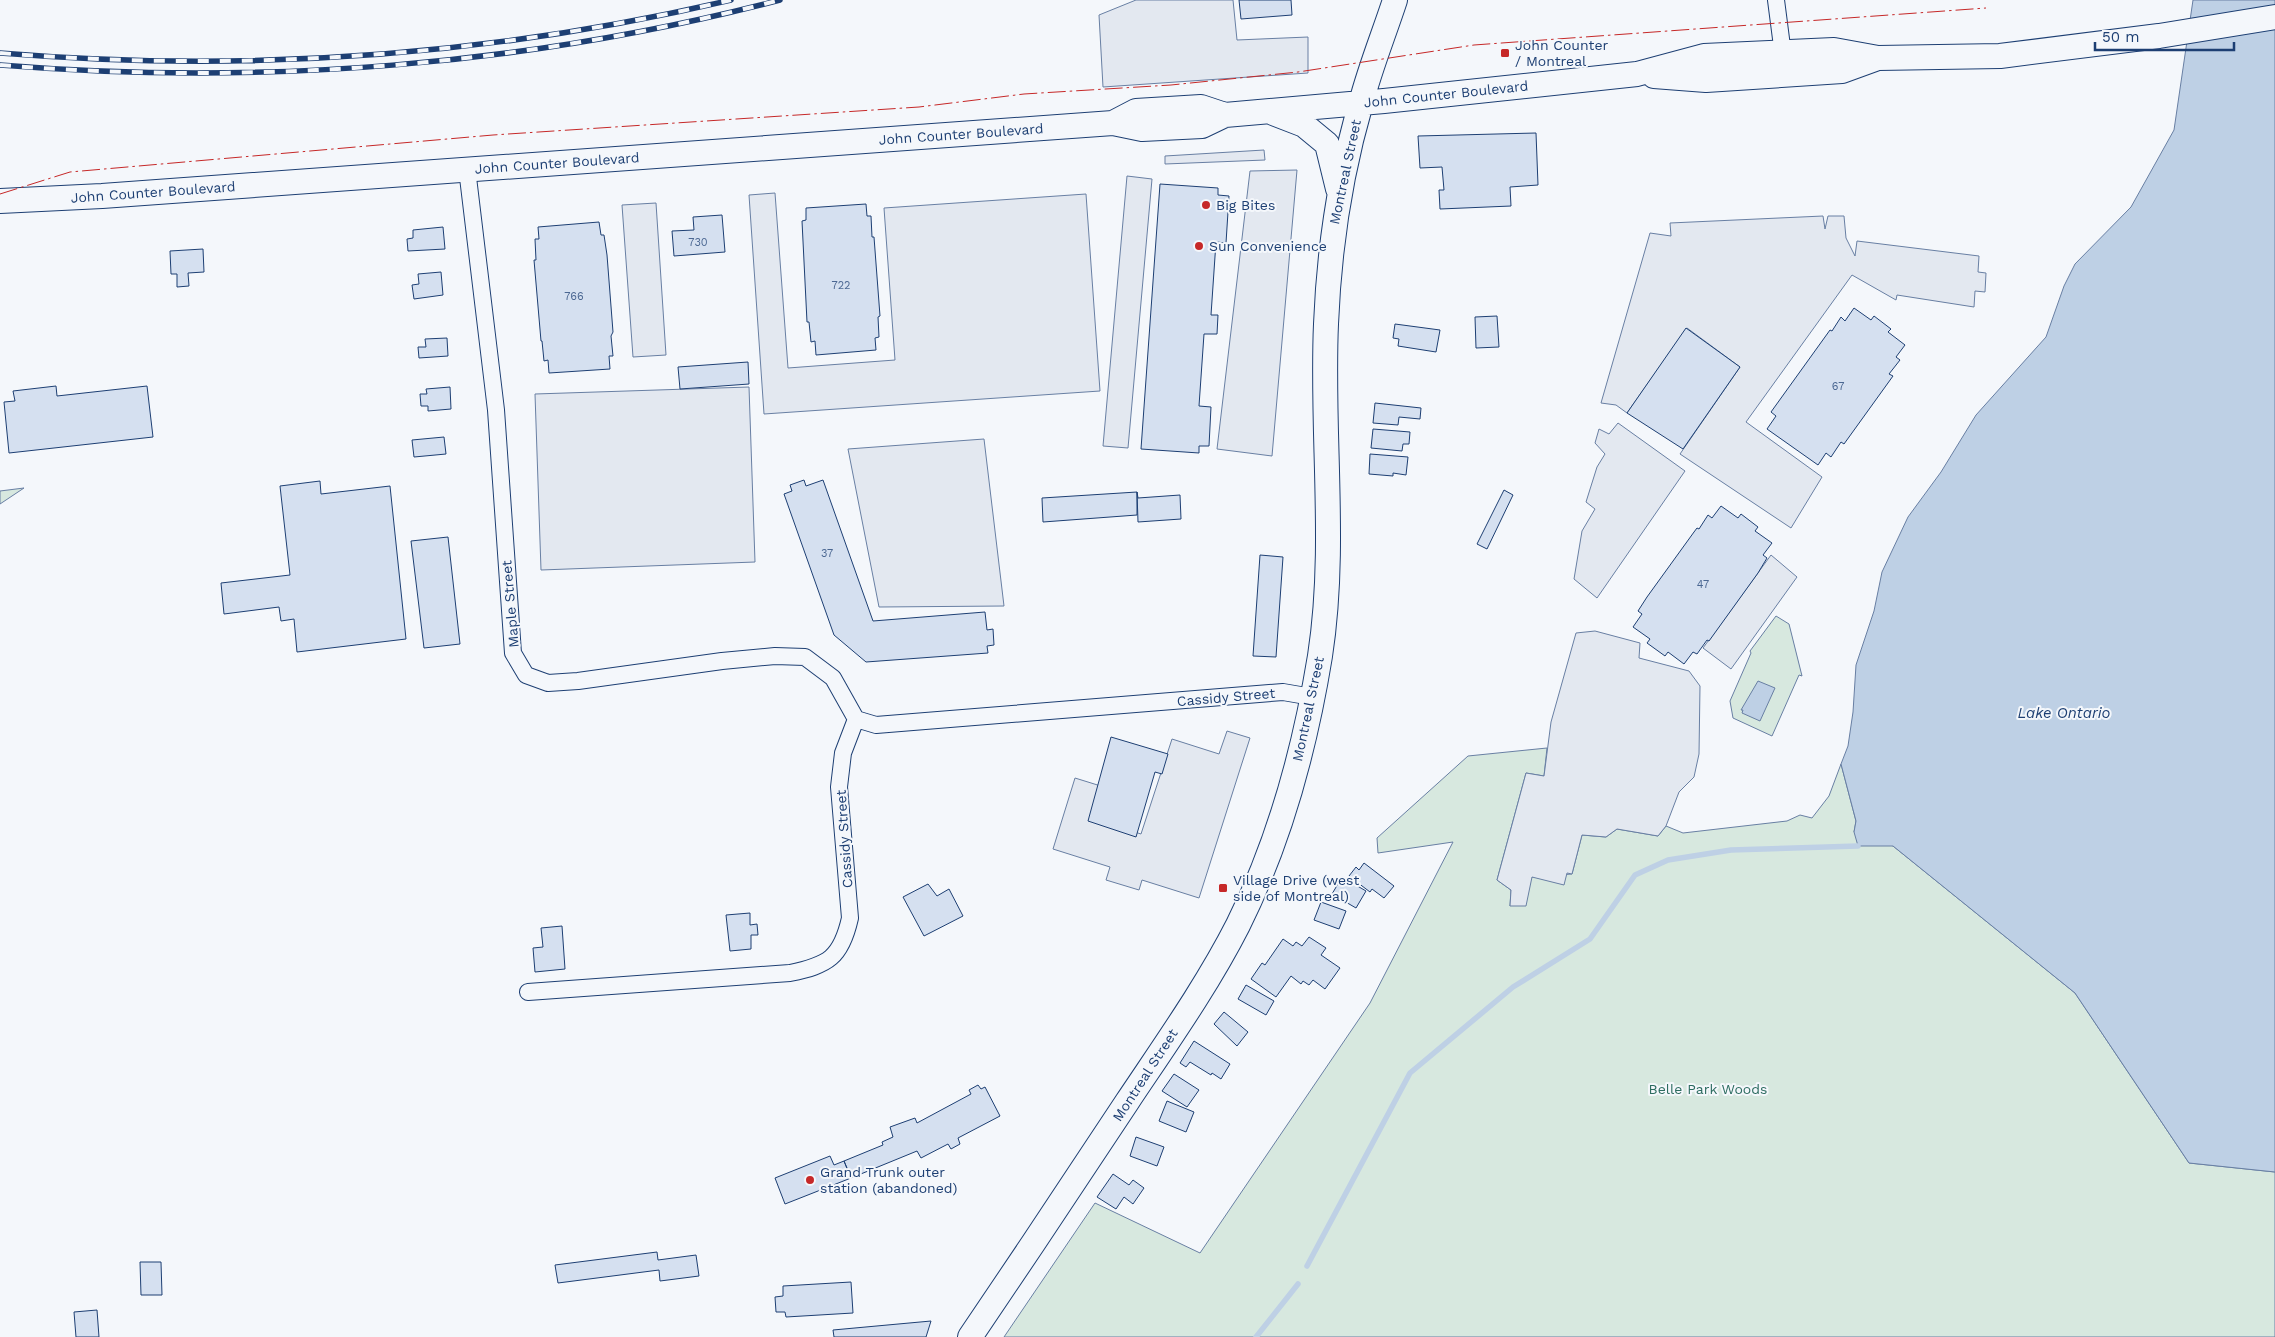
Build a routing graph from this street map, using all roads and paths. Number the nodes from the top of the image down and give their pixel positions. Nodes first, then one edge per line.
1 (1395, 0) edge
2 (1776, 0) edge
3 (2275, 17) edge
4 (1784, 63) junction
5 (1360, 103) junction
6 (1270, 111) junction
7 (467, 169) junction
8 (1339, 193) junction
9 (0, 201) edge
10 (1312, 697) junction
11 (856, 719) junction
12 (528, 992) dead end
13 (970, 1337) edge

1 - 5 main road, Montreal Street
2 - 4 street
3 - 4 main road, John Counter Boulevard
4 - 5 main road, John Counter Boulevard
5 - 6 main road, John Counter Boulevard
5 - 8 main road, Montreal Street
6 - 7 main road, John Counter Boulevard
6 - 8 main road
7 - 9 main road, John Counter Boulevard
7 - 11 street, Maple Street
8 - 10 main road, Montreal Street
10 - 11 street, Cassidy Street
10 - 13 main road, Montreal Street
11 - 12 street, Cassidy Street

